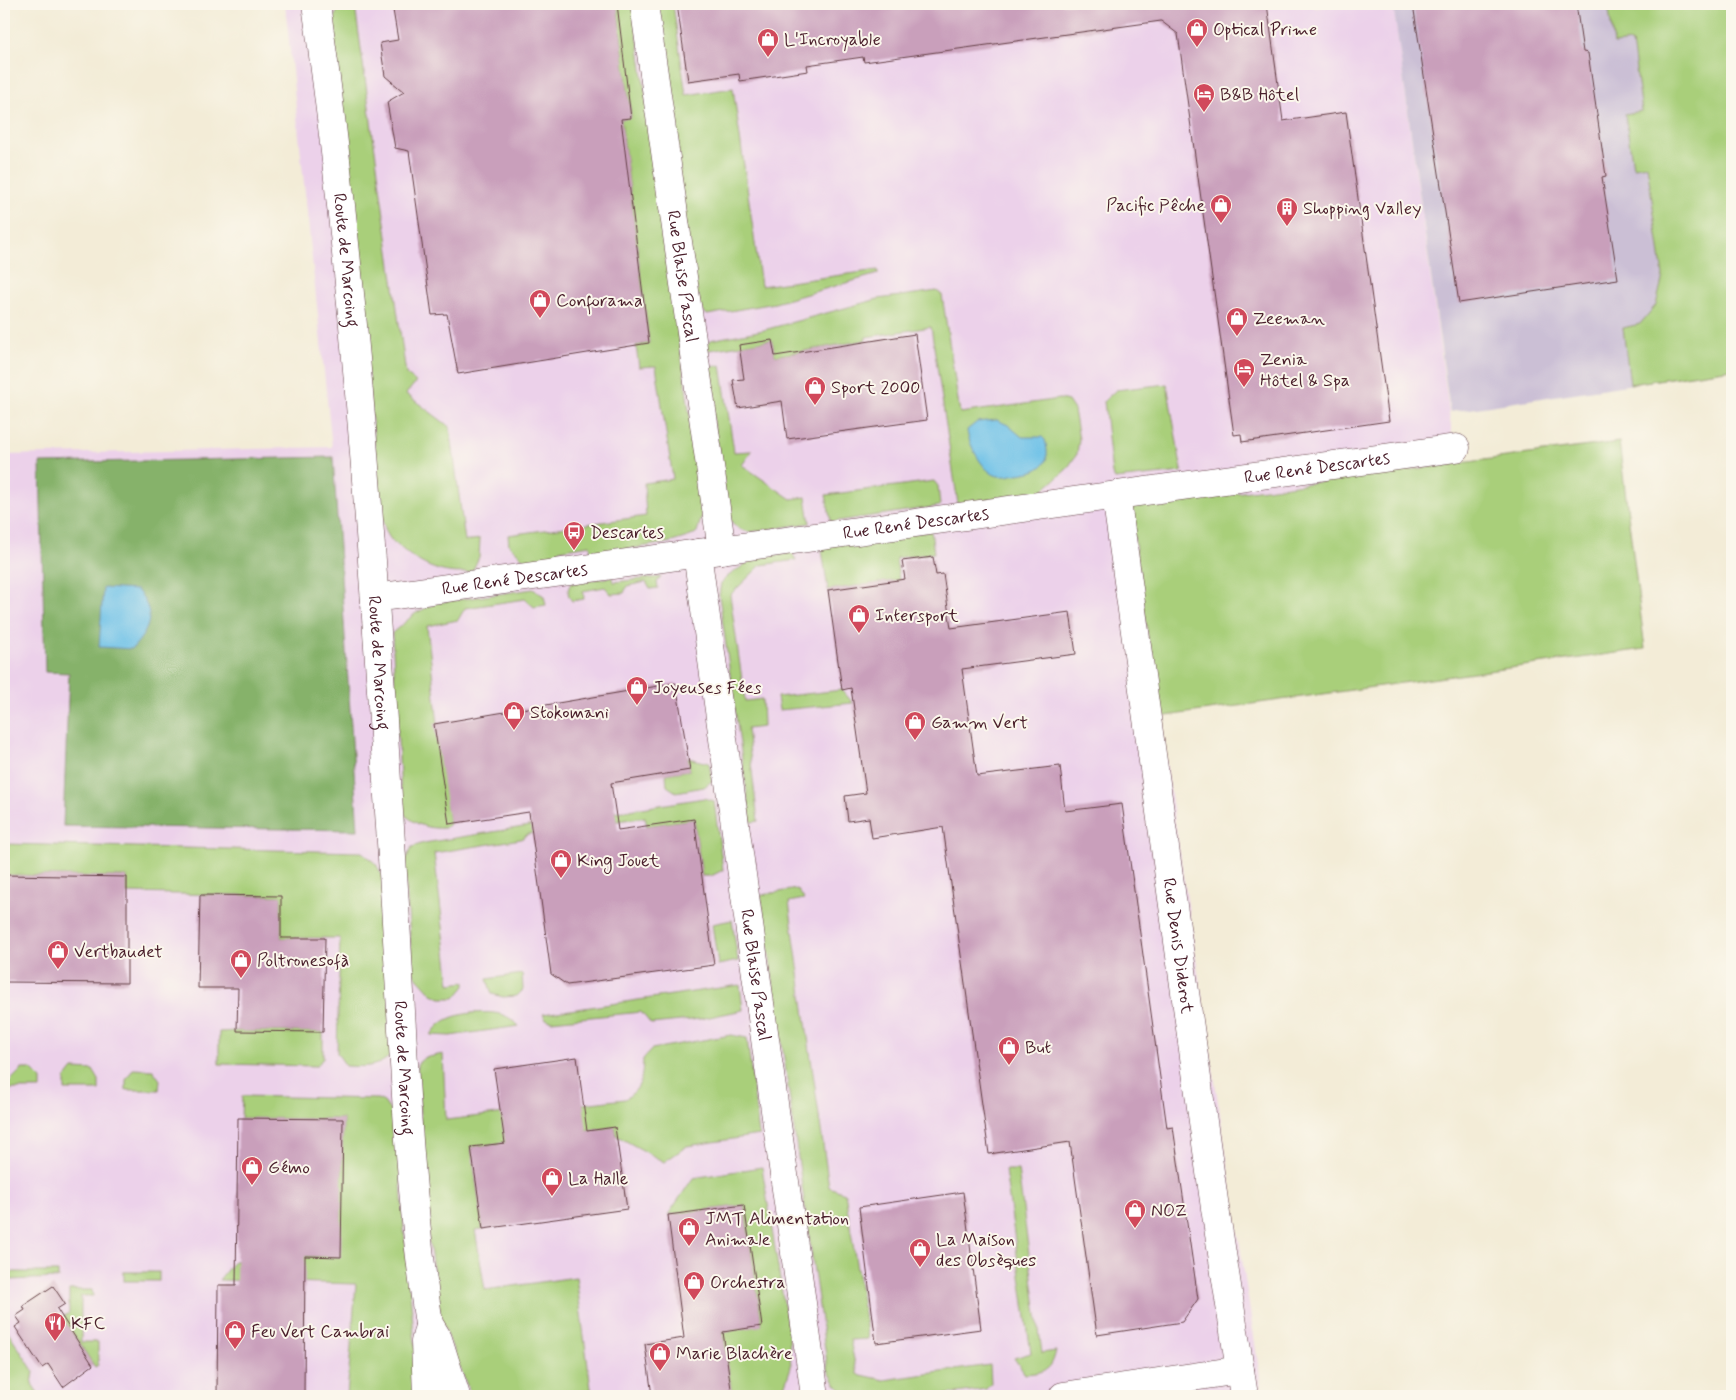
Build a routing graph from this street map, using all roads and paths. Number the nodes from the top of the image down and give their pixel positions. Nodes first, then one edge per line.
1 (316, 4) edge
2 (644, 4) edge
3 (1456, 448) dead end
4 (1116, 495) junction
5 (709, 551) junction
6 (375, 598) junction
7 (430, 1324) junction
8 (1240, 1370) junction
9 (427, 1396) edge
10 (456, 1396) edge
11 (815, 1396) edge
12 (1064, 1396) edge
13 (1244, 1396) edge

1 - 6 street, Route de Marcoing
2 - 5 street, Rue Blaise Pascal
3 - 4 street, Rue René Descartes
4 - 5 street, Rue René Descartes
4 - 8 street, Rue Denis Diderot
5 - 6 street, Rue René Descartes
5 - 11 street, Rue Blaise Pascal
6 - 7 street, Route de Marcoing
7 - 9 street, Route de Marcoing
7 - 10 street, Route de Marcoing
8 - 12 street
8 - 13 street, Rue Denis Diderot

